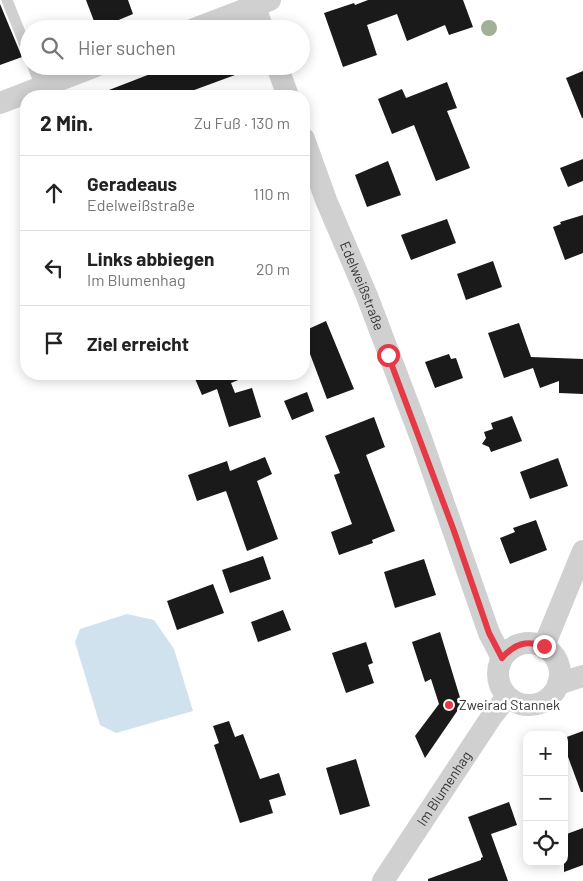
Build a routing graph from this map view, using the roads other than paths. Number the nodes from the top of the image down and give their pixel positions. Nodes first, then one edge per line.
1 (7, 0) edge
2 (259, 2) edge
3 (216, 20) edge
4 (262, 20) edge
5 (20, 32) edge
6 (36, 75) edge
7 (72, 75) edge
8 (280, 75) edge
9 (41, 87) junction
10 (33, 90) edge
11 (286, 90) edge
12 (20, 95) edge
13 (0, 103) edge
14 (310, 156) edge
15 (583, 551) edge
16 (544, 646) junction
17 (502, 658) junction
18 (583, 676) edge
19 (558, 684) junction
20 (507, 696) junction
21 (383, 881) edge

1 - 5 lane
2 - 3 street
2 - 4 street
6 - 9 lane
7 - 9 street
8 - 11 street
9 - 10 street
12 - 13 street
14 - 17 street, Edelweißstraße
15 - 16 street
16 - 17 street
16 - 19 street
17 - 20 street
18 - 19 street
19 - 20 street
20 - 21 street, Im Blumenhag

